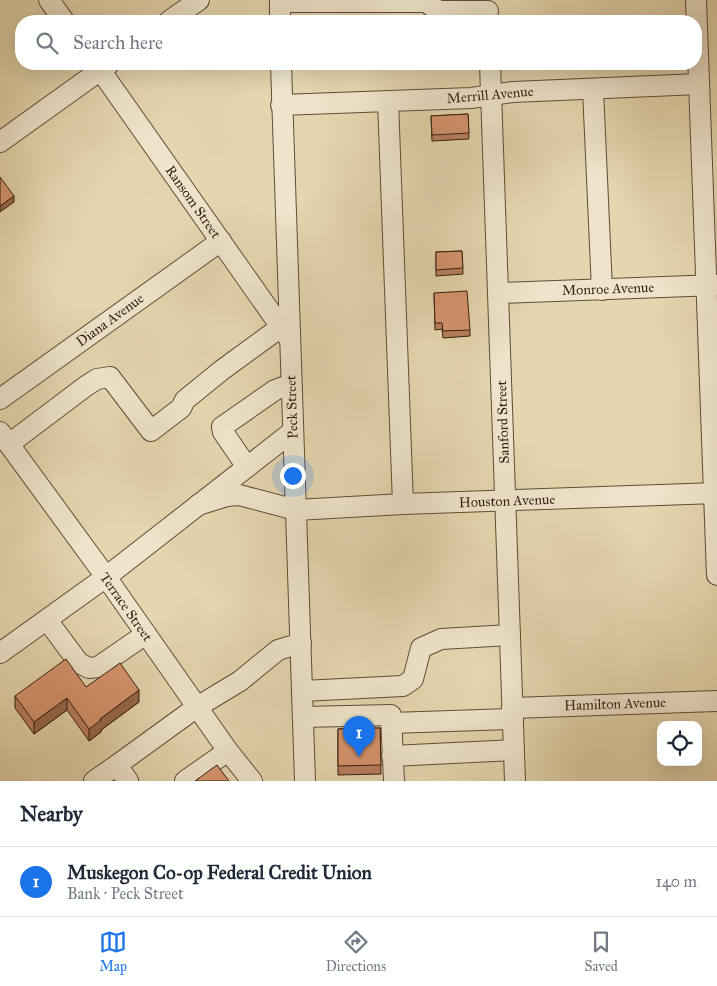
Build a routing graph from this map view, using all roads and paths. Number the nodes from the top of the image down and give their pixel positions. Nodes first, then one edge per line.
1 (49, 0) edge
2 (199, 0) edge
3 (696, 0) edge
4 (280, 8) edge
5 (488, 11) edge
6 (60, 15) edge
7 (178, 15) edge
8 (697, 15) edge
9 (97, 70) edge
10 (105, 70) edge
11 (281, 70) edge
12 (490, 70) edge
13 (698, 70) edge
14 (699, 84) junction
15 (593, 89) junction
16 (492, 94) junction
17 (388, 101) junction
18 (281, 105) junction
19 (709, 131) edge
20 (0, 142) edge
21 (709, 164) edge
22 (221, 241) junction
23 (712, 285) edge
24 (602, 290) junction
25 (499, 293) junction
26 (285, 334) junction
27 (291, 384) junction
28 (0, 399) edge
29 (292, 432) junction
30 (4, 438) edge
31 (247, 467) junction
32 (715, 493) edge
33 (506, 501) junction
34 (403, 504) junction
35 (198, 505) junction
36 (296, 510) junction
37 (717, 575) edge
38 (106, 577) junction
39 (47, 620) junction
40 (146, 634) junction
41 (510, 635) junction
42 (301, 643) junction
43 (0, 654) edge
44 (302, 691) junction
45 (717, 701) edge
46 (197, 707) junction
47 (513, 714) junction
48 (303, 717) junction
49 (391, 719) junction
50 (514, 750) junction
51 (228, 751) junction
52 (392, 756) junction
53 (122, 773) edge
54 (94, 781) edge
55 (185, 781) edge
56 (252, 781) edge
57 (305, 781) edge
58 (394, 781) edge
59 (515, 781) edge

1 - 6 street
2 - 7 street
3 - 8 street
4 - 5 street
9 - 20 street
10 - 22 street, Ransom Street
11 - 18 street, Peck Street
12 - 16 street, Sanford Street
13 - 14 street
14 - 15 street, Merrill Avenue
14 - 19 street
15 - 16 street, Merrill Avenue
15 - 24 street
16 - 17 street, Merrill Avenue
16 - 25 street, Sanford Street
17 - 18 street, Merrill Avenue
17 - 34 street
18 - 26 street, Peck Street
19 - 21 street
21 - 23 street
22 - 26 street, Ransom Street
22 - 28 street, Diana Avenue
23 - 24 street, Monroe Avenue
23 - 32 street
24 - 25 street, Monroe Avenue
25 - 33 street, Sanford Street
26 - 27 street, Peck Street
26 - 30 street
27 - 29 street, Peck Street
27 - 31 street
29 - 31 street
29 - 36 street, Peck Street
30 - 38 street, Terrace Street
31 - 35 street
32 - 33 street, Houston Avenue
32 - 37 street
33 - 34 street, Houston Avenue
33 - 41 street, Sanford Street
34 - 36 street, Houston Avenue
35 - 36 street, Houston Avenue
35 - 38 street
36 - 42 street, Peck Street
38 - 39 street
38 - 40 street, Terrace Street
39 - 40 street
39 - 43 street
40 - 46 street, Terrace Street
41 - 44 street
41 - 47 street, Sanford Street
42 - 44 street, Peck Street
42 - 46 street
44 - 48 street, Peck Street
45 - 47 street, Hamilton Avenue
46 - 51 street, Terrace Street
46 - 53 street
47 - 49 street, Hamilton Avenue
47 - 50 street, Sanford Street
48 - 49 street, Hamilton Avenue
48 - 57 street, Peck Street
49 - 52 street
50 - 52 street
50 - 59 street, Sanford Street
51 - 55 street
51 - 56 street, Terrace Street
52 - 58 street
53 - 54 street

